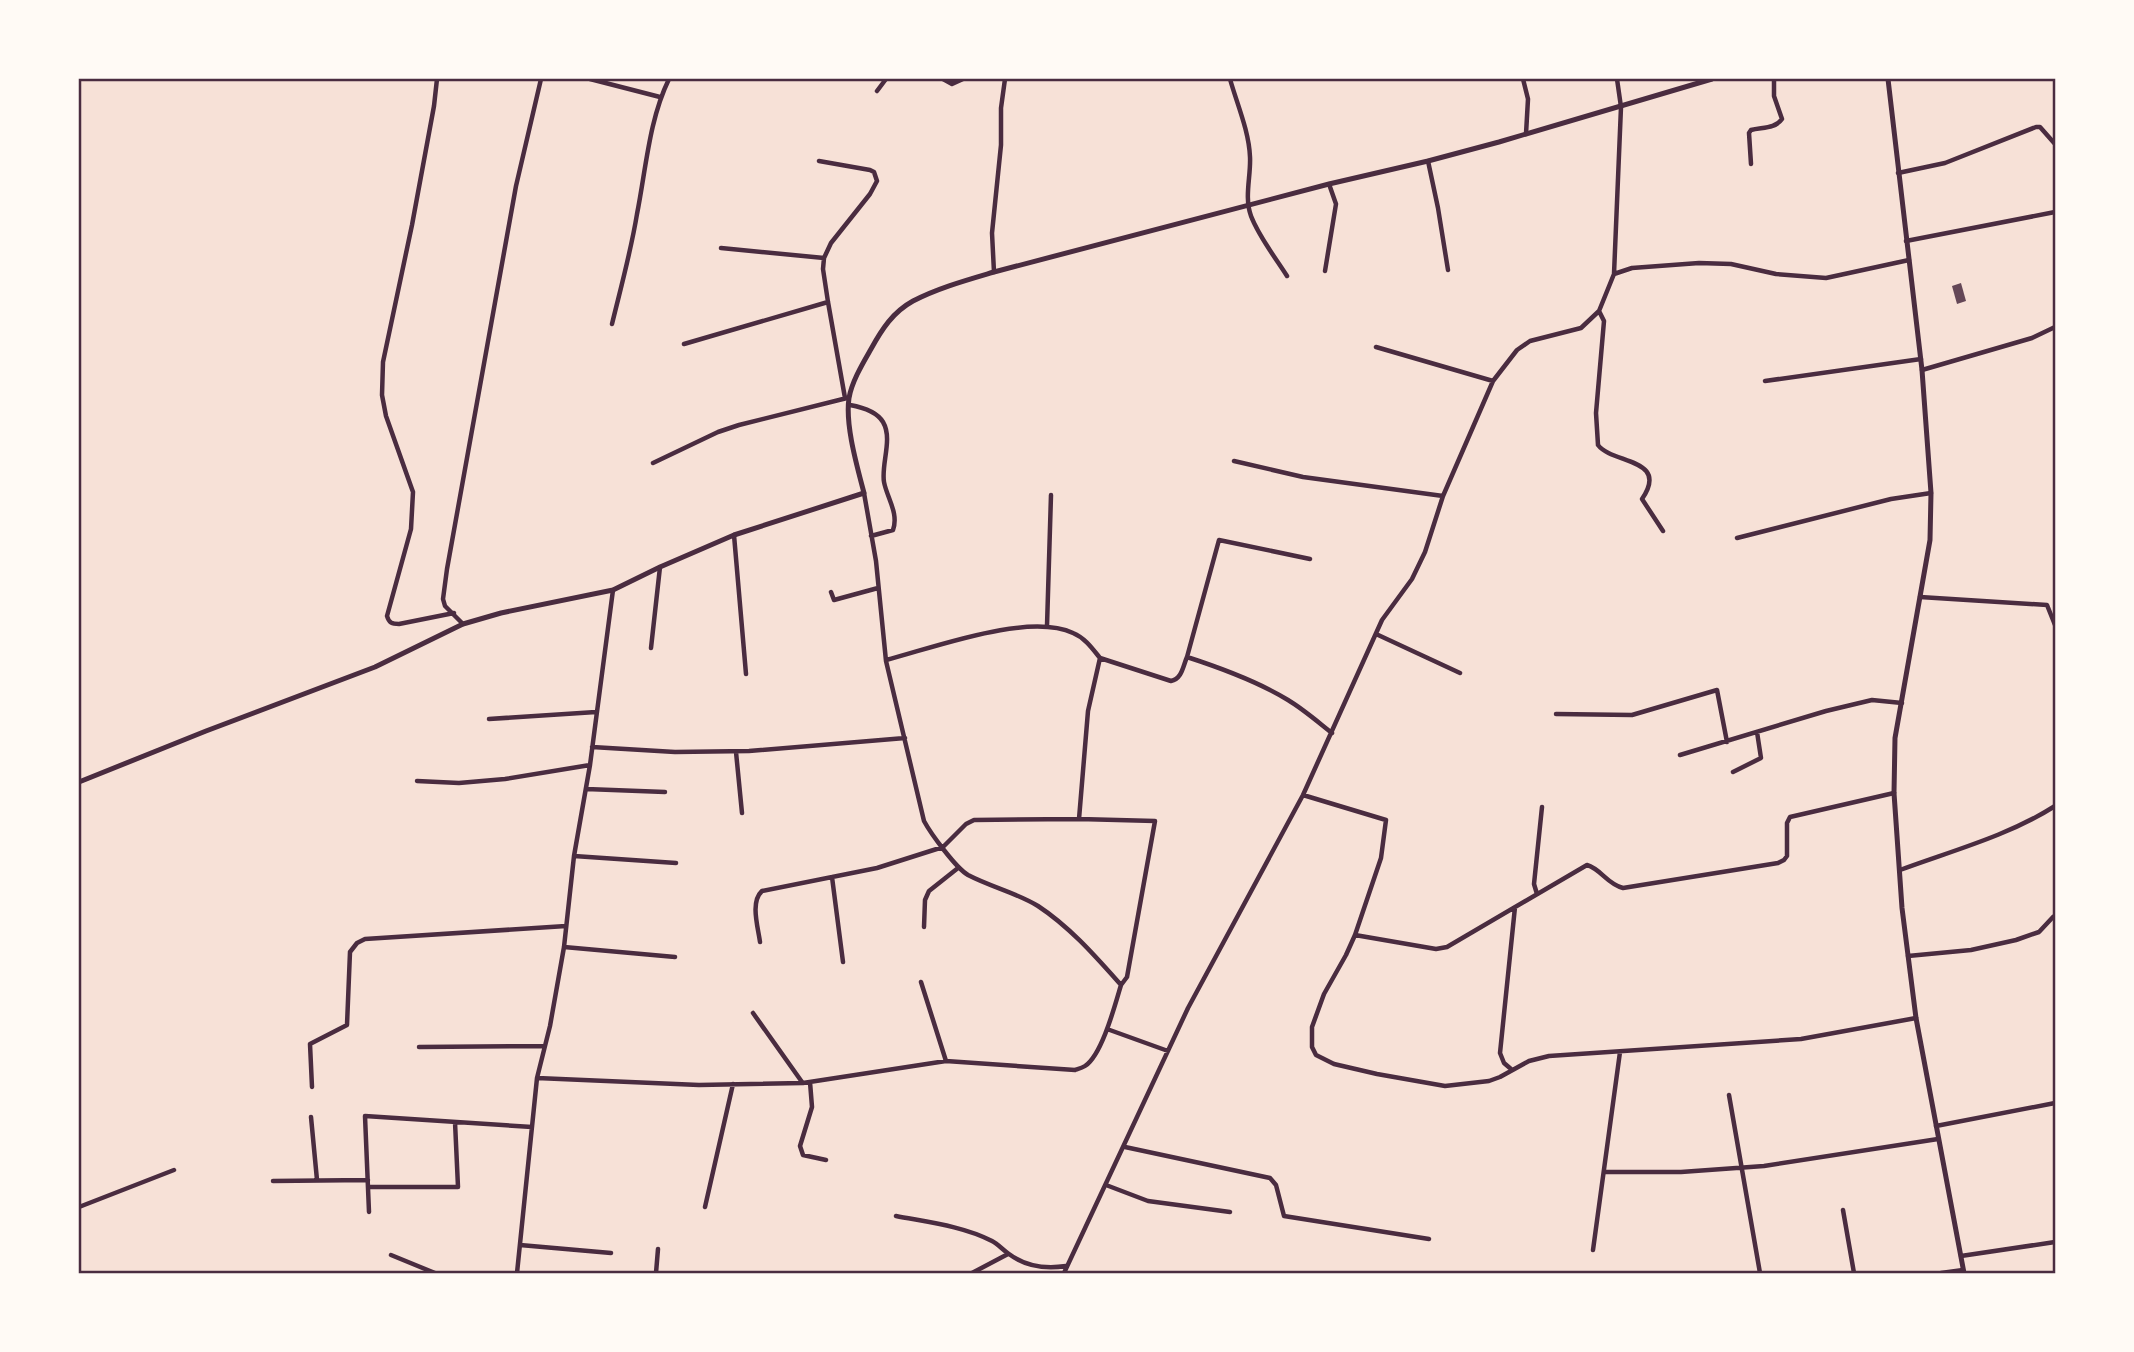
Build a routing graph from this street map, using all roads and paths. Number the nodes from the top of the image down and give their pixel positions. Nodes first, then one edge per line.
1 (437, 79) edge
2 (541, 79) edge
3 (590, 79) edge
4 (669, 79) edge
5 (886, 79) edge
6 (943, 79) edge
7 (963, 79) edge
8 (1005, 79) edge
9 (1230, 79) edge
10 (1523, 79) edge
11 (1617, 79) edge
12 (1712, 79) edge
13 (1773, 79) edge
14 (1888, 79) edge
15 (877, 91) dead end
16 (660, 97) junction
17 (1621, 107) junction
18 (1526, 134) junction
19 (2055, 144) edge
20 (819, 161) dead end
21 (1428, 161) junction
22 (1751, 164) dead end
23 (1898, 173) junction
24 (1329, 184) junction
25 (1248, 205) junction
26 (2055, 212) edge
27 (1906, 241) junction
28 (721, 248) dead end
29 (824, 258) junction
30 (1909, 260) junction
31 (1448, 270) dead end
32 (1325, 271) dead end
33 (994, 272) junction
34 (1614, 274) junction
35 (1287, 276) dead end
36 (828, 302) junction
37 (1599, 311) junction
38 (612, 324) dead end
39 (2055, 327) edge
40 (684, 344) dead end
41 (1376, 346) dead end
42 (1921, 359) junction
43 (1922, 370) junction
44 (1493, 381) junction
45 (1765, 381) dead end
46 (847, 398) junction
47 (850, 405) junction
48 (1234, 461) dead end
49 (653, 463) dead end
50 (864, 493) junction
51 (1931, 493) junction
52 (1051, 495) dead end
53 (1443, 496) junction
54 (1663, 531) dead end
55 (734, 535) junction
56 (871, 536) junction
57 (1737, 538) dead end
58 (1310, 559) dead end
59 (660, 567) junction
60 (878, 588) junction
61 (613, 590) junction
62 (831, 592) dead end
63 (1920, 597) junction
64 (454, 613) junction
65 (463, 624) junction
66 (2055, 625) edge
67 (1047, 626) junction
68 (1376, 634) junction
69 (651, 648) dead end
70 (1187, 657) junction
71 (1100, 658) junction
72 (886, 661) junction
73 (1460, 673) dead end
74 (746, 674) dead end
75 (1902, 702) junction
76 (596, 712) junction
77 (1556, 714) dead end
78 (489, 719) dead end
79 (1332, 733) junction
80 (1757, 733) junction
81 (905, 738) junction
82 (1727, 742) junction
83 (592, 747) junction
84 (736, 752) junction
85 (1680, 755) dead end
86 (590, 765) junction
87 (1733, 772) dead end
88 (417, 781) dead end
89 (79, 782) edge
90 (586, 789) junction
91 (665, 792) dead end
92 (1894, 793) junction
93 (1303, 795) junction
94 (2055, 806) edge
95 (1542, 807) dead end
96 (742, 813) dead end
97 (1079, 818) junction
98 (943, 847) junction
99 (574, 856) junction
100 (676, 863) dead end
101 (958, 868) junction
102 (1900, 870) junction
103 (832, 877) junction
104 (1537, 894) junction
105 (1515, 907) junction
106 (2053, 917) dead end
107 (566, 926) junction
108 (924, 927) dead end
109 (1355, 935) junction
110 (760, 942) dead end
111 (564, 947) junction
112 (1908, 956) junction
113 (675, 957) dead end
114 (843, 962) dead end
115 (921, 982) dead end
116 (1121, 985) junction
117 (753, 1013) dead end
118 (1916, 1018) junction
119 (1107, 1029) junction
120 (545, 1046) junction
121 (419, 1047) dead end
122 (1168, 1051) junction
123 (1620, 1052) junction
124 (946, 1061) junction
125 (1511, 1069) junction
126 (537, 1078) junction
127 (810, 1082) junction
128 (803, 1083) junction
129 (733, 1084) junction
130 (312, 1087) dead end
131 (1728, 1095) dead end
132 (2055, 1103) edge
133 (311, 1117) dead end
134 (455, 1122) junction
135 (1936, 1126) junction
136 (532, 1127) junction
137 (1938, 1139) junction
138 (1125, 1147) junction
139 (826, 1160) dead end
140 (1741, 1168) junction
141 (174, 1170) dead end
142 (1604, 1172) junction
143 (317, 1180) junction
144 (368, 1180) junction
145 (273, 1181) dead end
146 (1106, 1185) junction
147 (368, 1187) junction
148 (79, 1207) edge
149 (705, 1207) dead end
150 (1843, 1210) dead end
151 (369, 1212) dead end
152 (1230, 1212) dead end
153 (896, 1216) dead end
154 (1429, 1239) dead end
155 (2055, 1242) edge
156 (520, 1245) junction
157 (658, 1249) dead end
158 (1593, 1250) dead end
159 (611, 1253) dead end
160 (1008, 1254) junction
161 (391, 1255) dead end
162 (1961, 1256) junction
163 (1067, 1266) junction
164 (1964, 1272) edge
165 (435, 1273) edge
166 (517, 1273) edge
167 (656, 1273) edge
168 (972, 1273) edge
169 (1064, 1273) edge
170 (1760, 1273) edge
171 (1854, 1273) edge
172 (1941, 1273) edge

1 - 64 street
2 - 64 street
3 - 16 street
4 - 16 street
5 - 15 street
6 - 7 street
8 - 33 street
9 - 25 street
10 - 18 street
11 - 17 street
12 - 17 street
13 - 22 street
14 - 23 street
16 - 38 street
17 - 18 street
17 - 34 street
18 - 21 street
19 - 23 street
20 - 29 street
21 - 24 street
21 - 31 street
23 - 27 street
24 - 25 street
24 - 32 street
25 - 33 street
25 - 35 street
26 - 27 street
27 - 30 street
28 - 29 street
29 - 36 street
30 - 34 street
30 - 42 street
33 - 46 street
34 - 37 street
36 - 40 street
36 - 46 street
37 - 44 street
37 - 54 street
39 - 43 street
41 - 44 street
42 - 43 street
42 - 45 street
43 - 51 street
44 - 53 street
46 - 47 street
46 - 49 street
47 - 50 street
47 - 56 street
48 - 53 street
50 - 55 street
50 - 56 street
51 - 57 street
51 - 63 street
52 - 67 street
53 - 68 street
55 - 59 street
55 - 74 street
56 - 60 street
58 - 70 street
59 - 61 street
59 - 69 street
60 - 62 street
60 - 72 street
61 - 65 street
61 - 76 street
63 - 66 street
63 - 75 street
64 - 65 street
65 - 89 street
67 - 71 street
67 - 72 street
68 - 73 street
68 - 79 street
70 - 71 street
70 - 79 street
71 - 97 street
72 - 81 street
75 - 80 street
75 - 92 street
76 - 78 street
76 - 83 street
77 - 82 street
79 - 93 street
80 - 82 street
80 - 87 street
81 - 84 street
81 - 98 street
82 - 85 street
83 - 84 street
83 - 86 street
84 - 96 street
86 - 88 street
86 - 90 street
90 - 91 street
90 - 99 street
92 - 102 street
92 - 104 street
93 - 109 street
93 - 122 street
94 - 102 street
95 - 104 street
97 - 98 street
97 - 116 street
98 - 101 street
98 - 103 street
99 - 100 street
99 - 107 street
101 - 108 street
101 - 116 street
102 - 112 street
103 - 110 street
103 - 114 street
104 - 105 street
105 - 109 street
105 - 125 street
106 - 112 street
107 - 111 street
107 - 130 street
109 - 125 street
111 - 113 street
111 - 120 street
112 - 118 street
115 - 124 street
116 - 119 street
117 - 128 street
118 - 123 street
118 - 135 street
119 - 122 street
119 - 124 street
120 - 121 street
120 - 126 street
122 - 138 street
123 - 125 street
123 - 142 street
124 - 127 street
126 - 129 street
126 - 136 street
127 - 128 street
127 - 139 street
128 - 129 street
129 - 149 street
131 - 140 street
132 - 135 street
133 - 143 street
134 - 136 street
134 - 144 street
134 - 147 street
135 - 137 street
136 - 156 street
137 - 140 street
137 - 162 street
138 - 146 street
138 - 154 street
140 - 142 street
140 - 170 street
141 - 148 street
142 - 158 street
143 - 144 street
143 - 145 street
144 - 147 street
146 - 152 street
146 - 163 street
147 - 151 street
150 - 171 street
153 - 160 street
155 - 162 street
156 - 159 street
156 - 166 street
157 - 167 street
160 - 163 street
160 - 168 street
161 - 165 street
162 - 164 street
163 - 169 street
164 - 172 street

